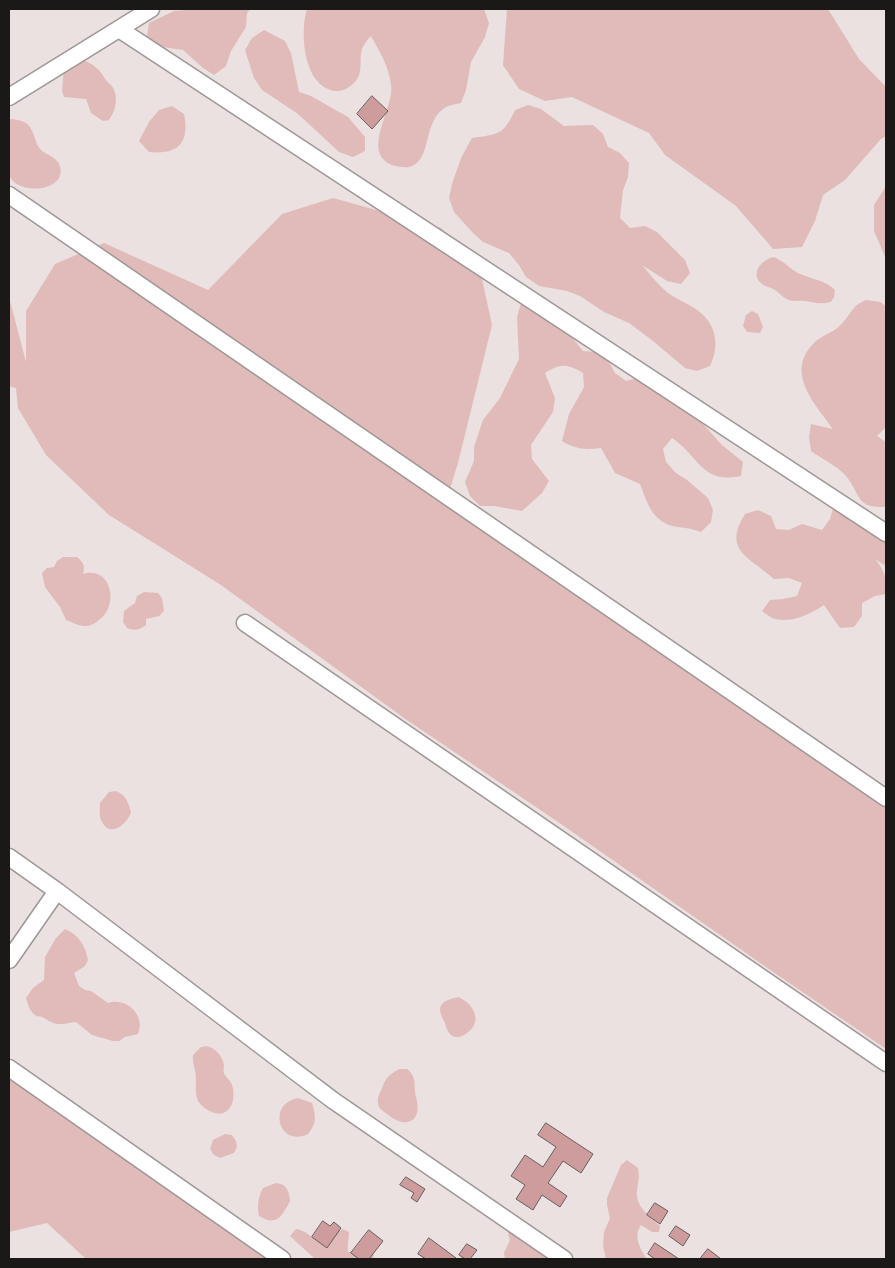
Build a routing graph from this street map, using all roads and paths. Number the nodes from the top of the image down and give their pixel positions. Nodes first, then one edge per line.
1 (151, 9) edge
2 (119, 29) junction
3 (9, 97) edge
4 (9, 195) edge
5 (886, 533) edge
6 (245, 623) dead end
7 (886, 798) edge
8 (9, 857) edge
9 (57, 891) junction
10 (9, 960) edge
11 (886, 1063) edge
12 (9, 1068) edge
13 (282, 1259) edge
14 (564, 1259) edge

1 - 2 street
2 - 3 street
2 - 5 street
4 - 7 street
6 - 11 street
8 - 9 street
9 - 10 street
9 - 14 street
12 - 13 street

